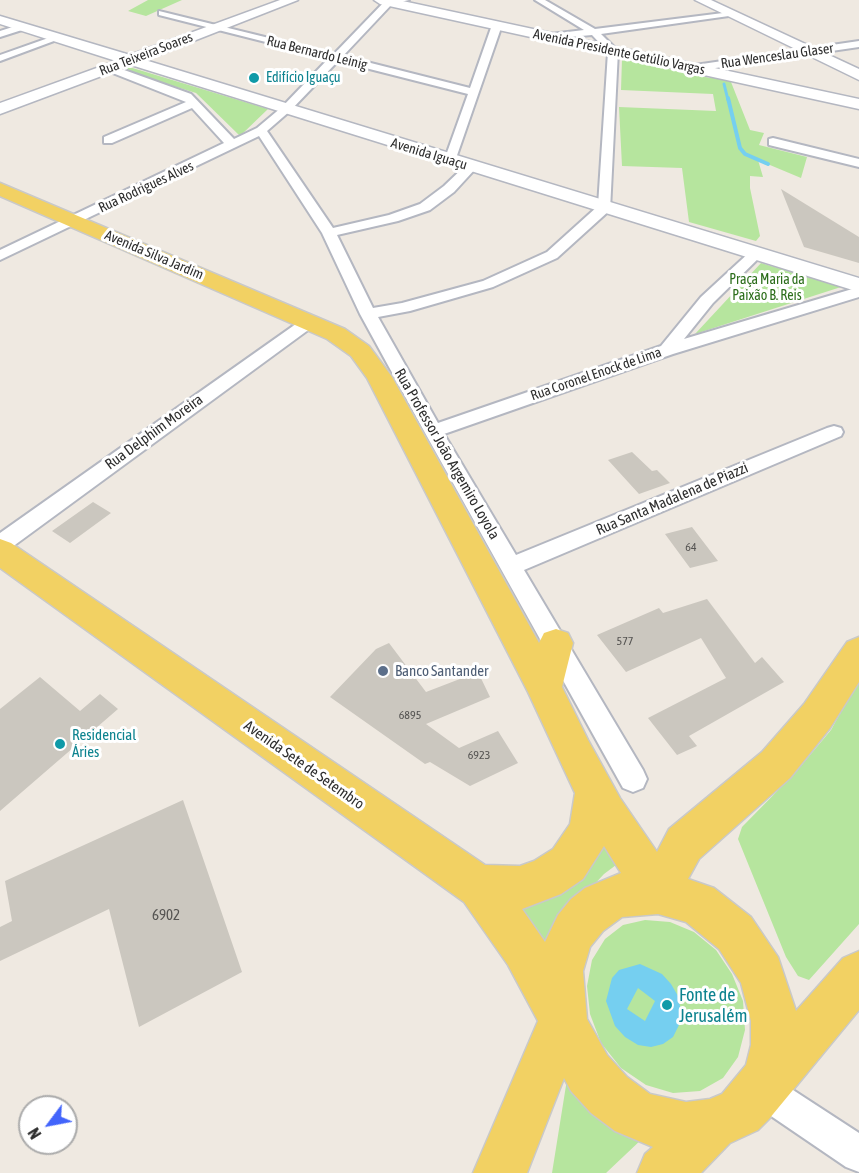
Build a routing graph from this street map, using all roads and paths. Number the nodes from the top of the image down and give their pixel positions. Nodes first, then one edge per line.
1 (292, 0) edge
2 (405, 0) edge
3 (539, 0) edge
4 (701, 0) edge
5 (384, 1) edge
6 (162, 13) dead end
7 (731, 15) junction
8 (0, 20) edge
9 (497, 25) junction
10 (22, 27) junction
11 (216, 27) junction
12 (594, 32) junction
13 (0, 34) edge
14 (551, 37) junction
15 (57, 38) junction
16 (859, 44) edge
17 (614, 51) junction
18 (809, 51) junction
19 (0, 58) edge
20 (335, 58) junction
21 (129, 60) junction
22 (109, 68) junction
23 (695, 68) junction
24 (859, 75) edge
25 (473, 92) junction
26 (195, 102) junction
27 (859, 104) edge
28 (0, 109) edge
29 (286, 109) junction
30 (261, 130) junction
31 (108, 140) dead end
32 (773, 142) dead end
33 (233, 145) junction
34 (450, 161) junction
35 (859, 163) edge
36 (471, 167) junction
37 (0, 189) edge
38 (605, 207) junction
39 (74, 220) junction
40 (329, 232) junction
41 (757, 253) junction
42 (0, 256) edge
43 (859, 285) edge
44 (859, 292) edge
45 (368, 314) junction
46 (309, 322) junction
47 (667, 350) junction
48 (379, 377) junction
49 (420, 408) junction
50 (433, 431) junction
51 (834, 432) dead end
52 (0, 544) edge
53 (0, 551) edge
54 (511, 566) junction
55 (556, 643) junction
56 (859, 652) edge
57 (544, 687) junction
58 (633, 779) dead end
59 (595, 792) junction
60 (684, 844) junction
61 (629, 847) junction
62 (479, 887) junction
63 (658, 892) junction
64 (859, 974) edge
65 (563, 1020) junction
66 (761, 1089) junction
67 (522, 1118) junction
68 (712, 1125) junction
69 (859, 1154) edge
70 (500, 1173) edge
71 (518, 1173) edge
72 (664, 1173) edge

1 - 11 main road, Rua Teixeira Soares
2 - 5 street
3 - 12 street
4 - 7 main road
5 - 9 main road, Avenida Presidente Getúlio Vargas
5 - 20 street, Rua Rodrigues Alves
6 - 11 street, Rua Bernardo Leinig
7 - 12 street
7 - 18 main road
8 - 10 main road, Avenida Iguaçu
9 - 14 main road, Avenida Presidente Getúlio Vargas
9 - 25 street
10 - 13 street
10 - 15 main road, Avenida Iguaçu
11 - 20 street, Rua Bernardo Leinig
11 - 21 main road, Rua Teixeira Soares
12 - 14 street
12 - 17 street
14 - 17 main road, Avenida Presidente Getúlio Vargas
15 - 19 street
15 - 21 main road, Avenida Iguaçu
16 - 18 street, Rua Wenceslau Glaser
17 - 23 main road, Avenida Presidente Getúlio Vargas
17 - 38 street
18 - 23 street, Rua Wenceslau Glaser
18 - 24 main road
20 - 25 street, Rua Bernardo Leinig
20 - 29 street, Rua Rodrigues Alves
21 - 22 main road, Rua Teixeira Soares
21 - 29 main road, Avenida Iguaçu
22 - 26 street
22 - 28 main road, Rua Teixeira Soares
23 - 27 main road, Avenida Presidente Getúlio Vargas
25 - 34 street
26 - 31 street
26 - 33 street
29 - 30 street, Rua Rodrigues Alves
29 - 34 main road, Avenida Iguaçu
30 - 33 street, Rua Rodrigues Alves
30 - 40 street, Rua Professor João Argemiro Loyola
32 - 35 street
33 - 39 street, Rua Rodrigues Alves
34 - 36 main road, Avenida Iguaçu
36 - 38 main road, Avenida Iguaçu
36 - 40 street
37 - 39 main road, Avenida Silva Jardim
38 - 41 main road, Avenida Iguaçu
38 - 45 street
39 - 42 street, Rua Rodrigues Alves
39 - 46 main road, Avenida Silva Jardim
40 - 45 street, Rua Professor João Argemiro Loyola
41 - 43 main road, Avenida Iguaçu
41 - 47 street, Rua Coronel Enock de Lima
44 - 47 street
45 - 49 street, Rua Professor João Argemiro Loyola
46 - 48 main road, Rua Professor João Argemiro Loyola
46 - 52 street, Rua Delphim Moreira
47 - 50 street, Rua Coronel Enock de Lima
48 - 49 main road
48 - 57 main road, Rua Professor João Argemiro Loyola
49 - 50 street, Rua Professor João Argemiro Loyola
50 - 54 street, Rua Professor João Argemiro Loyola
51 - 54 street, Rua Santa Madalena de Piazzi
53 - 62 main road, Avenida Sete de Setembro
54 - 55 street, Rua Professor João Argemiro Loyola
55 - 57 main road
55 - 58 street, Rua Professor João Argemiro Loyola
56 - 60 main road
57 - 59 main road, Rua Professor João Argemiro Loyola
59 - 61 main road, Rua Professor João Argemiro Loyola
59 - 62 main road
60 - 61 main road
60 - 63 main road
61 - 63 main road, Rua Professor João Argemiro Loyola
62 - 65 main road, Avenida Sete de Setembro
63 - 65 main road
63 - 66 main road
64 - 66 main road
65 - 67 main road
65 - 68 main road
66 - 68 main road
66 - 69 street
67 - 70 main road
67 - 71 main road
68 - 72 main road

